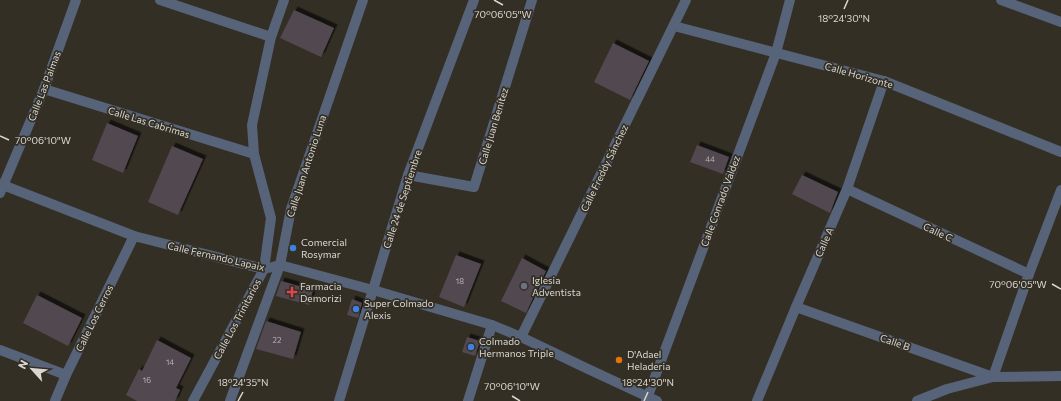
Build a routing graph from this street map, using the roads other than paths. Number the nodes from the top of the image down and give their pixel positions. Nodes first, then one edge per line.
1 (76, 0) edge
2 (160, 0) edge
3 (284, 0) edge
4 (362, 0) edge
5 (474, 0) edge
6 (532, 0) edge
7 (686, 0) edge
8 (790, 0) edge
9 (1001, 0) edge
10 (1023, 4) edge
11 (1061, 22) edge
12 (674, 26) junction
13 (271, 37) junction
14 (776, 53) junction
15 (884, 80) junction
16 (44, 89) junction
17 (1061, 152) edge
18 (254, 154) junction
19 (408, 175) junction
20 (1, 187) edge
21 (848, 189) junction
22 (1061, 190) edge
23 (134, 236) junction
24 (280, 265) junction
25 (264, 269) junction
26 (1029, 274) junction
27 (373, 290) junction
28 (796, 307) junction
29 (492, 326) junction
30 (521, 336) junction
31 (0, 350) edge
32 (66, 375) junction
33 (1061, 376) edge
34 (993, 377) junction
35 (650, 400) edge
36 (55, 401) edge
37 (193, 401) edge
38 (230, 401) edge
39 (339, 401) edge
40 (468, 401) edge
41 (757, 401) edge
42 (917, 401) edge

1 - 16 street, Calle Las Palmas
2 - 13 street
3 - 13 street, Calle Los Trinitarios
4 - 24 street, Calle Juan Antonio Luna
5 - 19 street, Calle 24 de Septiembre
6 - 19 street, Calle Juan Benítez
7 - 12 street, Calle Freddy Sánchez
8 - 14 street, Calle Conrado Valdez
9 - 10 street
10 - 11 street
12 - 14 street, Calle Horizonte
12 - 30 street, Calle Freddy Sánchez
13 - 18 street, Calle Los Trinitarios
14 - 15 street, Calle Horizonte
14 - 35 street, Calle Conrado Valdez
15 - 17 street, Calle Horizonte
15 - 21 street, Calle A
16 - 18 street, Calle Las Cabrimas
16 - 20 street, Calle Las Palmas
18 - 25 street, Calle Los Trinitarios
19 - 27 street, Calle 24 de Septiembre
20 - 23 street, Calle Fernando Lapaix
21 - 26 street, Calle C
21 - 28 street, Calle A
22 - 26 street
23 - 25 street, Calle Fernando Lapaix
23 - 32 street, Calle Los Cerros
24 - 25 street, Calle Fernando Lapaix
24 - 27 street, Calle Fernando Lapaix
24 - 38 street, Calle Juan Antonio Luna
25 - 37 street, Calle Los Trinitarios
26 - 34 street
27 - 29 street, Calle Fernando Lapaix
27 - 39 street, Calle 24 de Septiembre
28 - 34 street, Calle B
28 - 41 street, Calle A
29 - 30 street, Calle Fernando Lapaix
29 - 40 street
30 - 35 street, Calle Fernando Lapaix
31 - 32 street
32 - 36 street, Calle Los Cerros
33 - 34 street
34 - 42 street

